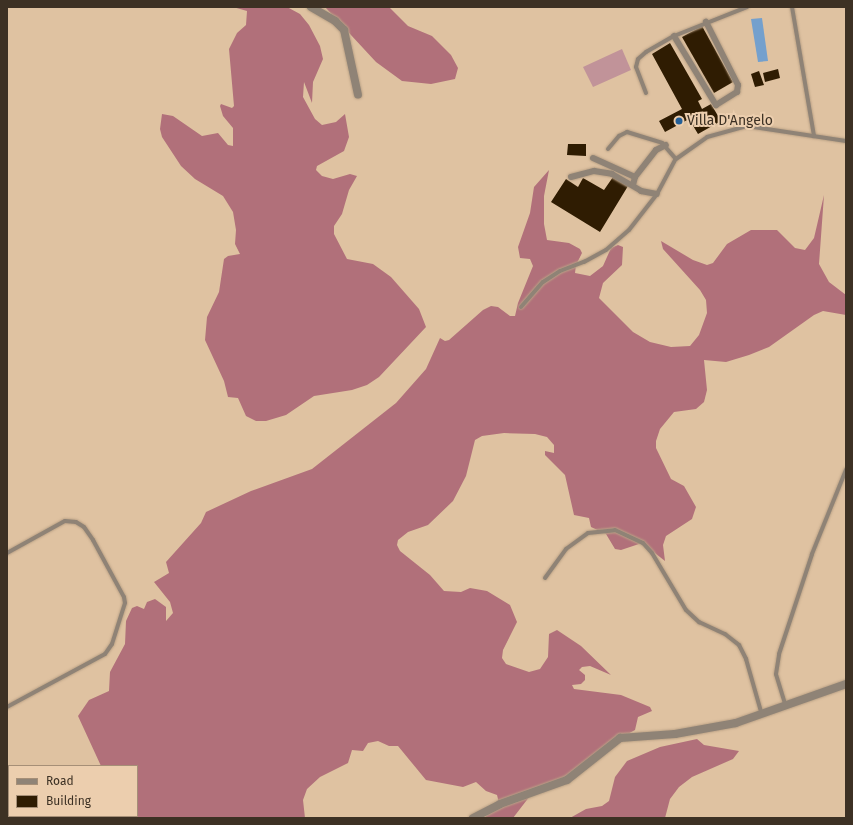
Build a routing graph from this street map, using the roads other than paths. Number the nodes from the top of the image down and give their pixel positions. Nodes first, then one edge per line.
1 (311, 7) edge
2 (747, 7) edge
3 (792, 7) edge
4 (706, 22) junction
5 (674, 36) junction
6 (646, 92) dead end
7 (358, 95) dead end
8 (814, 136) junction
9 (846, 141) edge
10 (666, 146) junction
11 (608, 149) dead end
12 (593, 158) dead end
13 (676, 159) junction
14 (571, 177) dead end
15 (635, 177) junction
16 (633, 185) junction
17 (657, 194) junction
18 (521, 307) dead end
19 (846, 470) edge
20 (7, 552) edge
21 (545, 578) dead end
22 (846, 684) edge
23 (7, 707) edge
24 (787, 707) junction
25 (762, 716) junction
26 (473, 818) edge

1 - 7 street
2 - 4 lane
3 - 8 lane
4 - 5 lane
4 - 5 street
5 - 6 lane
8 - 9 lane
8 - 13 lane
10 - 11 lane
10 - 13 lane
10 - 15 street
12 - 15 street
13 - 17 lane
14 - 16 street
15 - 16 street
16 - 17 street
17 - 18 lane
19 - 24 lane
20 - 23 lane
21 - 25 lane
22 - 24 street
24 - 25 street
25 - 26 street

